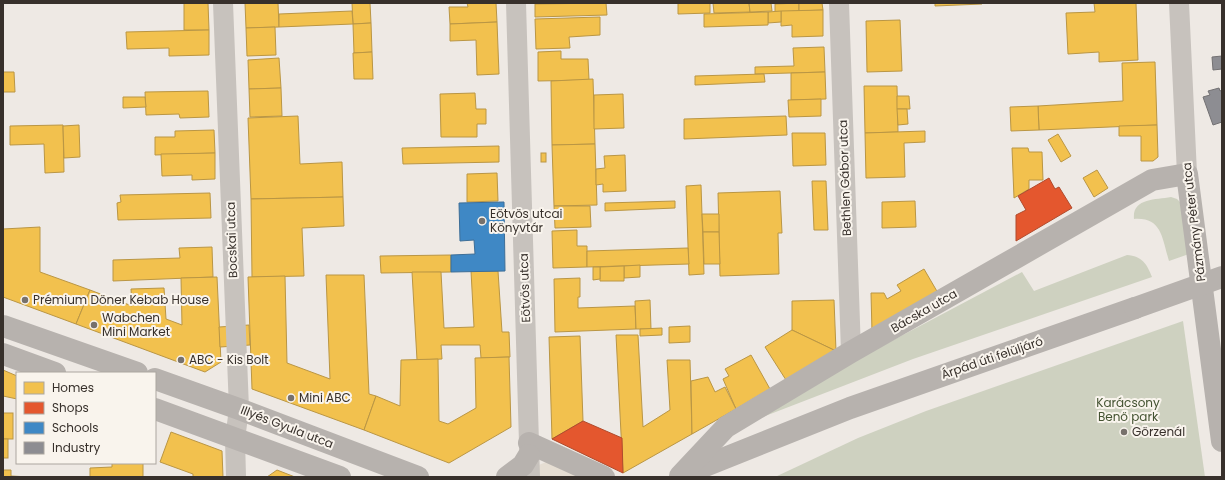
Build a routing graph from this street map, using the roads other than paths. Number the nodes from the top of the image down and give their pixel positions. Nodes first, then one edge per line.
1 (223, 3) edge
2 (516, 3) edge
3 (839, 3) edge
4 (1179, 3) edge
5 (1187, 174) junction
6 (1222, 277) edge
7 (3, 326) edge
8 (851, 352) junction
9 (3, 354) edge
10 (52, 372) edge
11 (134, 372) edge
12 (156, 379) edge
13 (156, 409) edge
14 (239, 409) junction
15 (235, 439) junction
16 (1222, 441) edge
17 (529, 449) junction
18 (688, 475) edge
19 (236, 477) edge
20 (340, 477) edge
21 (418, 477) edge
22 (508, 477) edge
23 (530, 477) edge
24 (604, 477) edge

1 - 14 street, Bocskai utca
2 - 17 street, Eötvös utca
3 - 8 street, Bethlen Gábor utca
4 - 5 street, Pázmány Péter utca
5 - 8 main road, Bácska utca
5 - 16 main road, Pázmány Péter utca
6 - 18 main road, Árpád úti felüljáró, bridge
7 - 11 main road
8 - 18 main road, Bácska utca
9 - 10 main road
12 - 14 main road, Illyés Gyula utca
13 - 15 main road
14 - 15 street, Bocskai utca
14 - 21 main road, Illyés Gyula utca
15 - 19 street, Bocskai utca
15 - 20 main road
17 - 22 main road
17 - 23 street, Eötvös utca
17 - 24 main road

